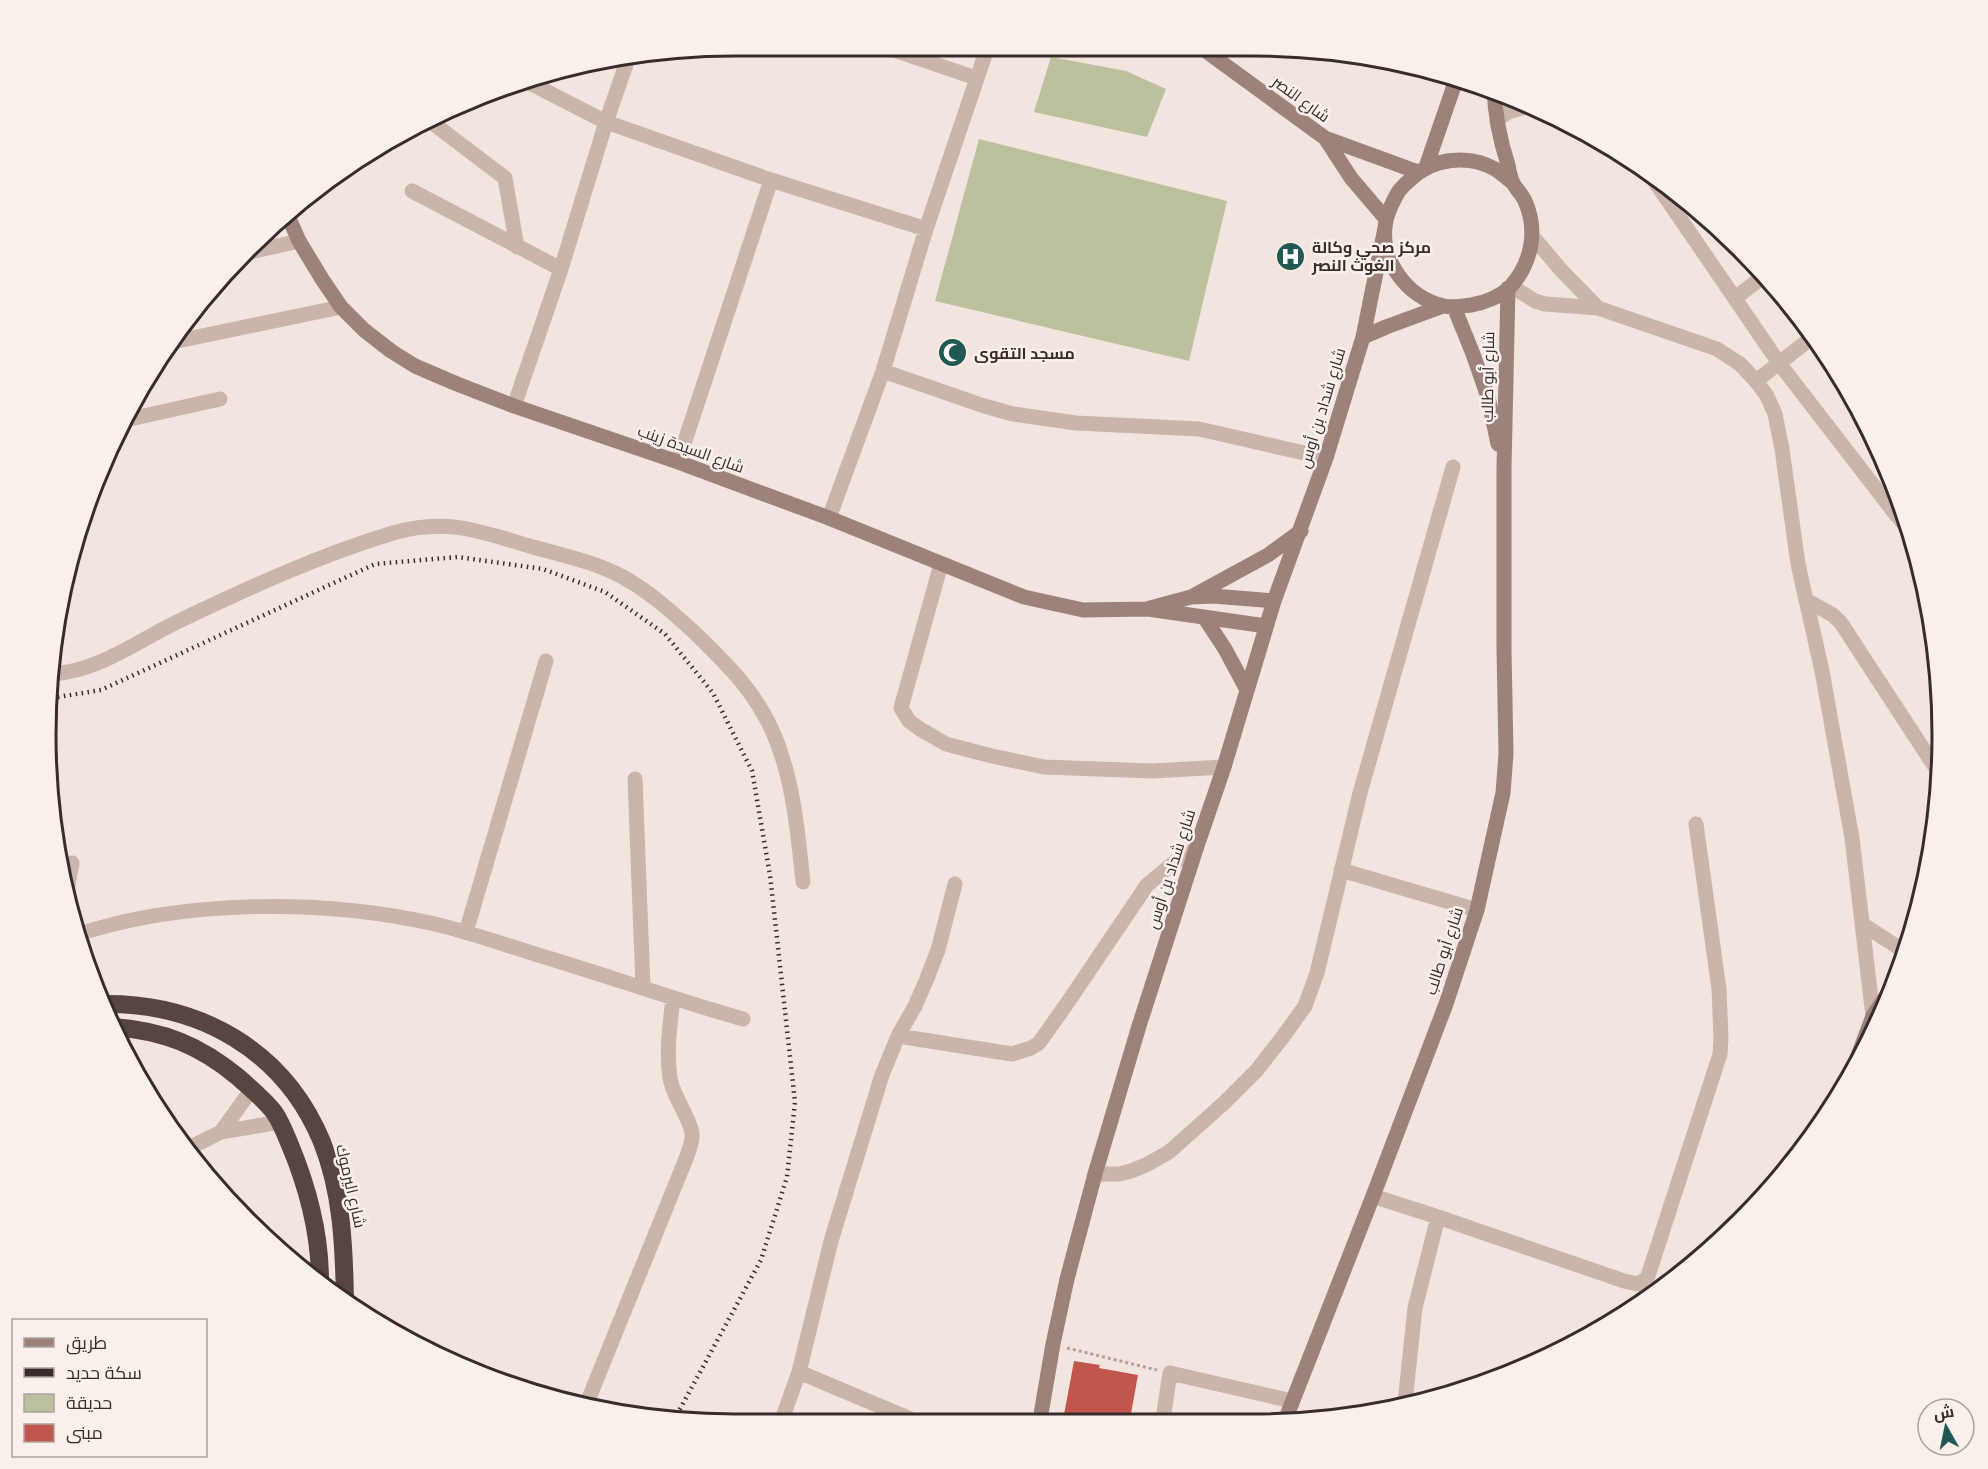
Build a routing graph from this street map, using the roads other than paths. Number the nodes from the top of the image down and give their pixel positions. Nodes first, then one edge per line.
1 (911, 56) edge
2 (984, 56) edge
3 (1213, 56) edge
4 (626, 65) edge
5 (976, 78) junction
6 (536, 86) edge
7 (1453, 86) edge
8 (1495, 100) edge
9 (1519, 110) edge
10 (606, 122) junction
11 (1497, 122) junction
12 (436, 125) edge
13 (1324, 138) junction
14 (1422, 170) junction
15 (771, 180) junction
16 (1513, 183) junction
17 (412, 191) dead end
18 (1663, 193) edge
19 (290, 221) edge
20 (1385, 223) junction
21 (926, 229) junction
22 (1533, 237) junction
23 (299, 241) junction
24 (517, 246) junction
25 (258, 250) edge
26 (561, 270) junction
27 (1758, 280) edge
28 (1510, 287) junction
29 (1735, 298) junction
30 (341, 307) junction
31 (1449, 307) junction
32 (1598, 308) junction
33 (1363, 337) junction
34 (182, 340) edge
35 (1807, 342) edge
36 (1779, 363) junction
37 (883, 371) junction
38 (1756, 381) junction
39 (220, 399) dead end
40 (514, 406) junction
41 (134, 418) edge
42 (1326, 458) junction
43 (678, 462) junction
44 (1453, 467) dead end
45 (1504, 468) junction
46 (1895, 513) edge
47 (829, 518) junction
48 (1301, 531) junction
49 (940, 564) junction
50 (1191, 597) junction
51 (1806, 600) junction
52 (1274, 601) junction
53 (1148, 609) junction
54 (1204, 617) junction
55 (1266, 626) junction
56 (546, 661) dead end
57 (59, 673) edge
58 (1247, 690) junction
59 (1931, 761) edge
60 (1224, 767) junction
61 (635, 779) dead end
62 (1696, 824) dead end
63 (1196, 849) junction
64 (72, 863) dead end
65 (1341, 870) junction
66 (70, 873) edge
67 (803, 882) dead end
68 (955, 884) dead end
69 (1477, 910) junction
70 (1862, 924) junction
71 (86, 932) edge
72 (466, 932) junction
73 (1898, 947) edge
74 (643, 987) junction
75 (673, 998) junction
76 (112, 1004) edge
77 (1873, 1012) edge
78 (743, 1019) dead end
79 (123, 1028) edge
80 (898, 1036) junction
81 (252, 1089) junction
82 (280, 1122) junction
83 (222, 1132) junction
84 (194, 1146) edge
85 (1095, 1174) junction
86 (1373, 1196) junction
87 (1438, 1217) junction
88 (320, 1272) edge
89 (345, 1290) edge
90 (799, 1372) junction
91 (1406, 1395) edge
92 (589, 1397) edge
93 (1292, 1401) junction
94 (1288, 1412) edge
95 (784, 1414) edge
96 (898, 1414) edge
97 (1041, 1414) edge
98 (1164, 1414) edge

1 - 5 street
2 - 5 street
3 - 13 street, شارع النصر
4 - 10 street
5 - 21 street
6 - 10 street
7 - 14 street
8 - 11 street
9 - 11 street
10 - 15 street
10 - 26 street
11 - 16 street
12 - 24 street
13 - 14 street, شارع النصر
13 - 20 street, شارع النصر
14 - 16 street
14 - 20 street
15 - 21 street
15 - 43 street
16 - 22 street
17 - 24 street
18 - 29 street
19 - 23 street, شارع السيدة زينب
20 - 31 street
20 - 33 street, شارع شداد بن أوس
21 - 37 street
22 - 28 street
22 - 32 street
23 - 25 street
23 - 30 street, شارع السيدة زينب
24 - 26 street
26 - 40 street
27 - 29 street
28 - 31 street
28 - 32 street
28 - 45 street, شارع أبو طالب
29 - 36 street
30 - 34 street
30 - 40 street, شارع السيدة زينب
31 - 33 street, شارع شداد بن أوس
31 - 45 street, شارع أبو طالب
32 - 38 street
33 - 42 street, شارع شداد بن أوس
35 - 36 street
36 - 38 street
36 - 46 street
37 - 42 street
37 - 47 street
38 - 51 street
39 - 41 street
40 - 43 street, شارع السيدة زينب
42 - 48 street, شارع شداد بن أوس
43 - 47 street, شارع السيدة زينب
44 - 65 street
45 - 69 street, شارع أبو طالب
47 - 49 street, شارع السيدة زينب
48 - 50 street
48 - 52 street, شارع شداد بن أوس
49 - 53 street, شارع السيدة زينب
49 - 60 street
50 - 52 street, شارع السيدة زينب
50 - 53 street, شارع السيدة زينب
51 - 59 street
51 - 70 street
52 - 55 street, شارع شداد بن أوس
53 - 54 street, شارع السيدة زينب
54 - 55 street, شارع السيدة زينب
54 - 58 street
55 - 58 street, شارع شداد بن أوس
56 - 72 street
57 - 67 street
58 - 60 street, شارع شداد بن أوس
60 - 63 street, شارع شداد بن أوس
61 - 74 street
62 - 87 street
63 - 80 street
63 - 85 street, شارع شداد بن أوس
64 - 66 street
65 - 69 street
65 - 85 street
68 - 80 street
69 - 86 street, شارع أبو طالب
70 - 73 street
70 - 77 street
71 - 72 street
72 - 74 street
74 - 75 street
75 - 78 street
75 - 92 street
76 - 89 highway, شارع اليرموك
79 - 81 highway
80 - 90 street
81 - 82 highway
81 - 83 street
82 - 83 street
82 - 88 highway
83 - 84 street
85 - 97 street, شارع شداد بن أوس
86 - 87 street
86 - 93 street, شارع أبو طالب
87 - 91 street
90 - 95 street
90 - 96 street
93 - 94 street, شارع أبو طالب
93 - 98 street

